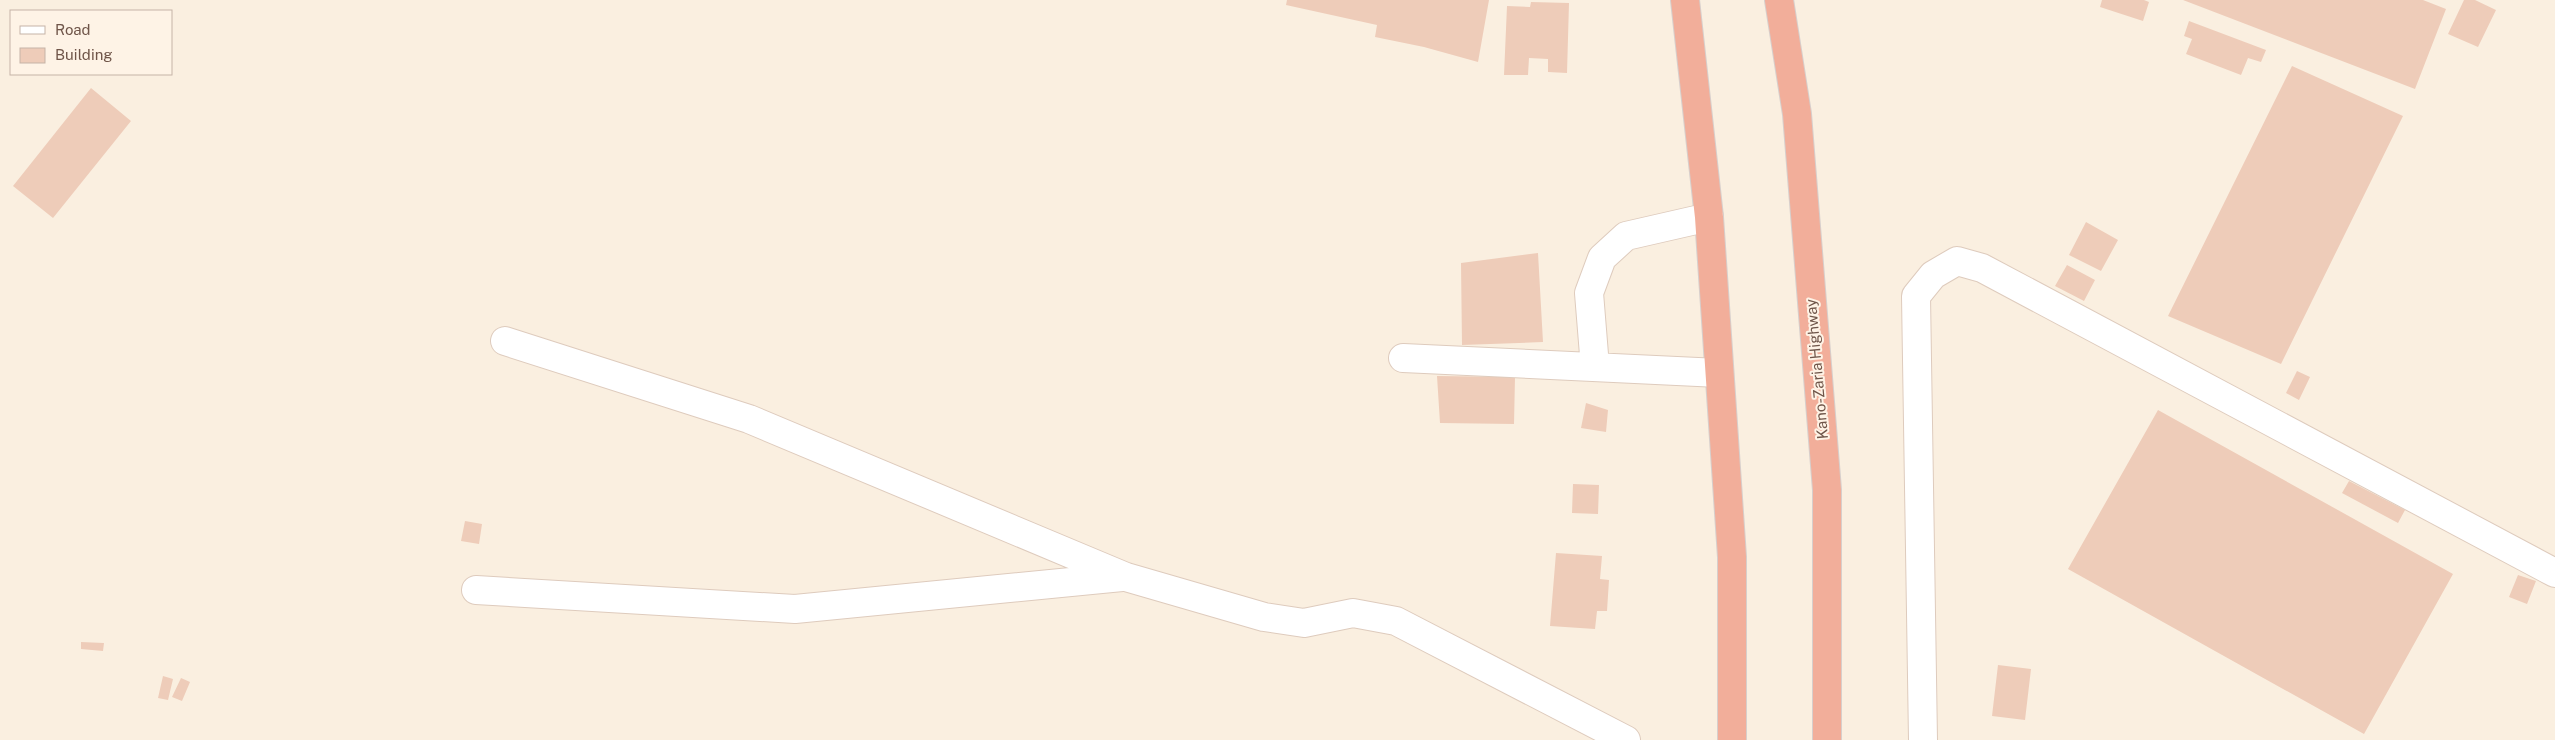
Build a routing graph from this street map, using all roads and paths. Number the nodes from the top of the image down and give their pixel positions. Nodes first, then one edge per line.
1 (1685, 0) edge
2 (1779, 0) edge
3 (1708, 217) junction
4 (505, 341) dead end
5 (1403, 358) dead end
6 (1595, 367) junction
7 (1719, 373) junction
8 (2555, 573) edge
9 (1126, 577) junction
10 (476, 590) dead end
11 (1626, 740) edge
12 (1732, 740) edge
13 (1827, 740) edge
14 (1923, 740) edge

1 - 3 highway
2 - 13 highway, Kano-Zaria Highway
3 - 6 street
3 - 7 highway
4 - 9 street
5 - 6 street
6 - 7 street
7 - 12 highway
8 - 14 street
9 - 10 street
9 - 11 street

